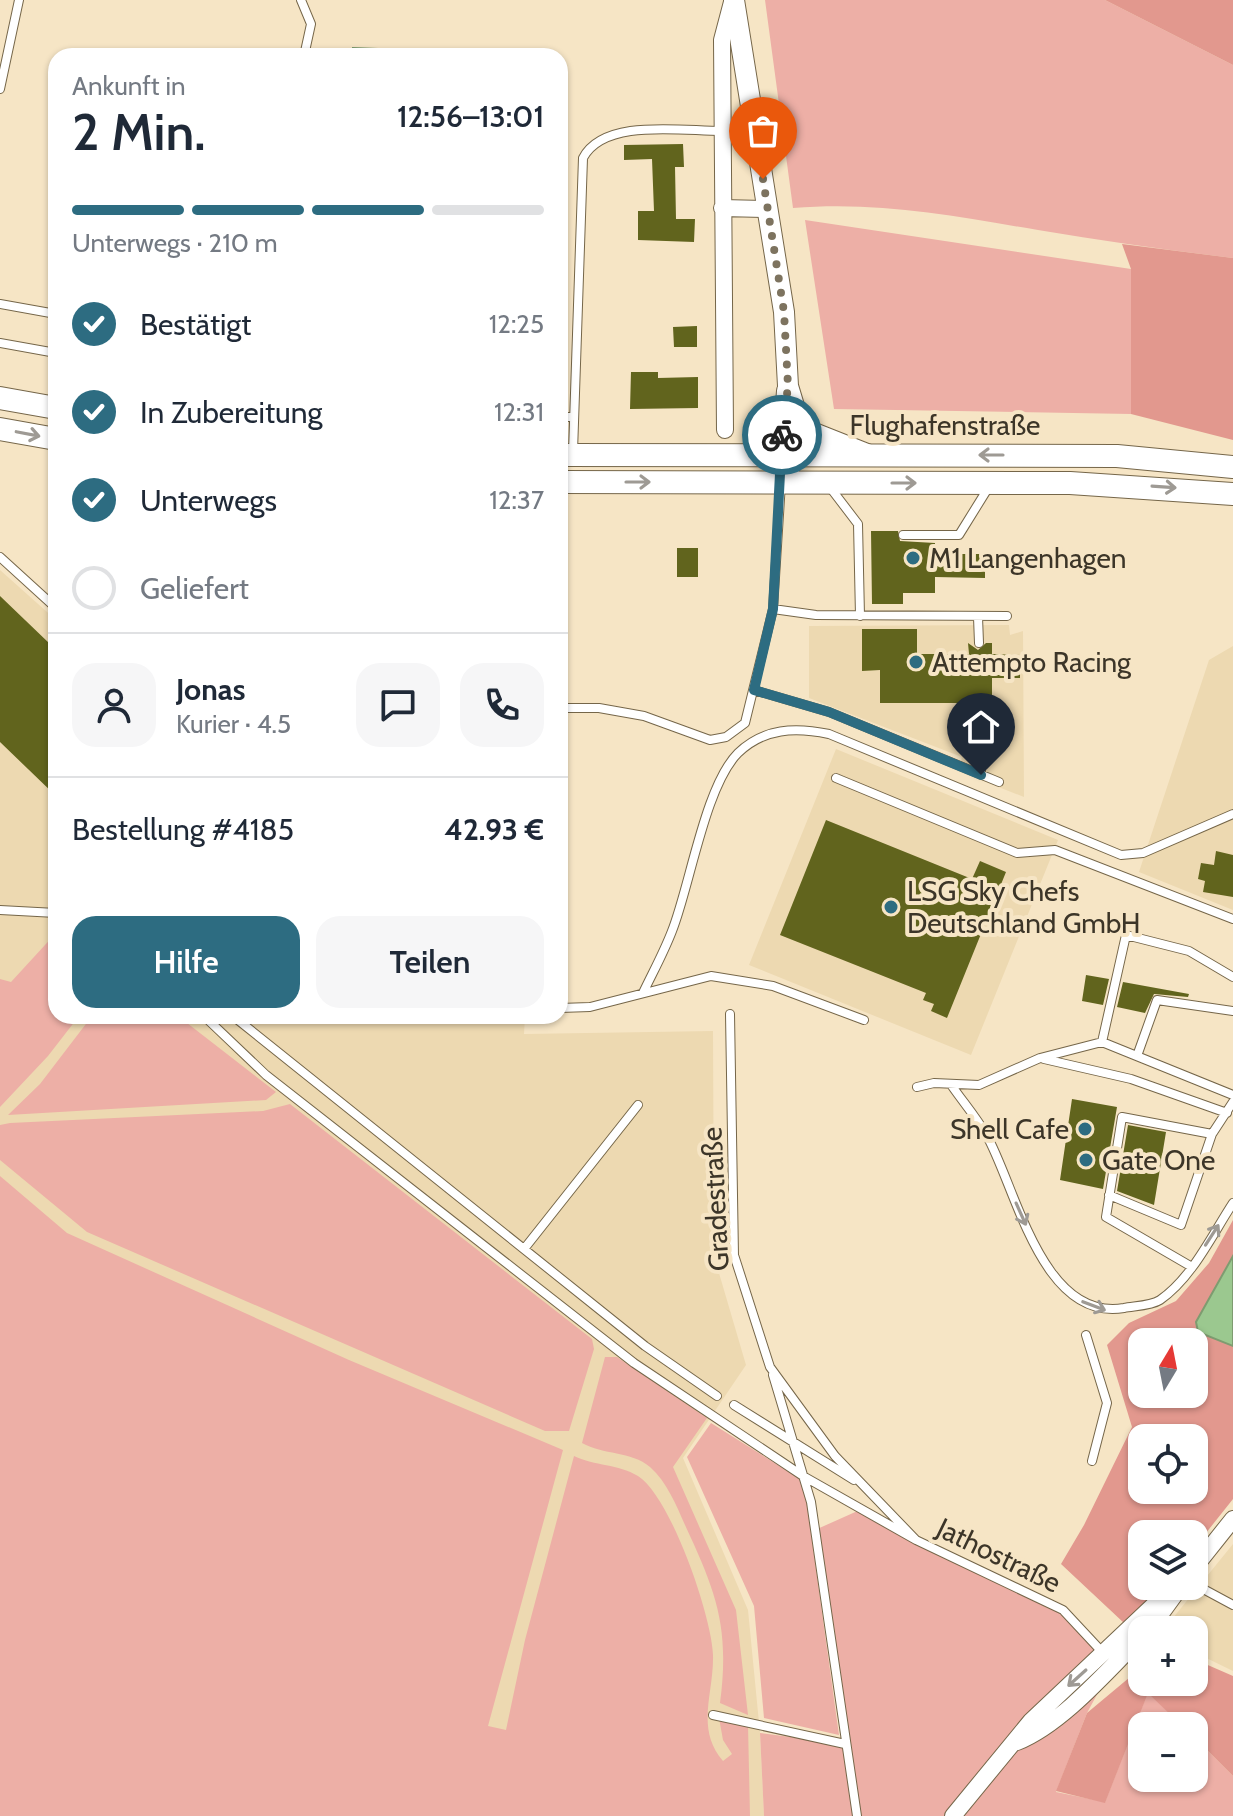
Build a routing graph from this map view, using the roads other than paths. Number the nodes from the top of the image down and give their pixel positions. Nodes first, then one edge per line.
1 (19, 0) edge
2 (301, 0) edge
3 (733, 0) edge
4 (306, 48) edge
5 (0, 89) edge
6 (721, 131) junction
7 (722, 208) junction
8 (768, 209) junction
9 (0, 304) edge
10 (48, 313) edge
11 (0, 343) edge
12 (48, 352) edge
13 (788, 386) junction
14 (0, 398) edge
15 (48, 407) edge
16 (797, 416) junction
17 (568, 417) edge
18 (574, 417) junction
19 (0, 429) edge
20 (725, 430) dead end
21 (48, 438) edge
22 (568, 450) edge
23 (568, 455) edge
24 (788, 455) junction
25 (871, 455) junction
26 (1233, 467) edge
27 (568, 482) edge
28 (781, 483) junction
29 (826, 483) junction
30 (991, 483) junction
31 (1233, 494) edge
32 (859, 535) junction
33 (871, 535) dead end
34 (903, 535) dead end
35 (0, 557) edge
36 (48, 601) edge
37 (773, 609) junction
38 (860, 616) junction
39 (1007, 616) dead end
40 (978, 617) junction
41 (979, 643) dead end
42 (754, 690) junction
43 (568, 708) edge
44 (980, 721) dead end
45 (981, 775) junction
46 (836, 778) dead end
47 (999, 782) dead end
48 (1231, 817) edge
49 (0, 910) edge
50 (48, 913) edge
51 (1233, 919) edge
52 (1233, 977) edge
53 (643, 993) junction
54 (568, 1008) edge
55 (1233, 1011) edge
56 (730, 1014) dead end
57 (864, 1020) dead end
58 (212, 1024) edge
59 (243, 1024) edge
60 (1102, 1042) junction
61 (1137, 1056) junction
62 (1040, 1058) junction
63 (1233, 1095) edge
64 (1233, 1102) edge
65 (638, 1105) dead end
66 (1227, 1113) junction
67 (1212, 1134) junction
68 (1109, 1195) junction
69 (1233, 1203) edge
70 (524, 1249) junction
71 (1192, 1267) junction
72 (1086, 1335) dead end
73 (770, 1367) junction
74 (717, 1396) dead end
75 (734, 1405) dead end
76 (793, 1443) junction
77 (1092, 1461) dead end
78 (803, 1476) junction
79 (865, 1487) junction
80 (1231, 1525) edge
81 (916, 1540) junction
82 (1208, 1552) edge
83 (1208, 1592) edge
84 (1162, 1600) edge
85 (1233, 1605) edge
86 (1128, 1646) edge
87 (1108, 1660) junction
88 (713, 1715) dead end
89 (845, 1744) junction
90 (857, 1816) edge
91 (953, 1816) edge

1 - 5 lane
2 - 4 lane
3 - 6 street
3 - 8 street
6 - 7 street
6 - 18 lane
7 - 8 street
7 - 20 street
8 - 13 street
9 - 10 lane
11 - 12 lane
13 - 16 street
13 - 24 street
14 - 15 main road
16 - 24 street
16 - 25 street
17 - 18 lane
18 - 22 lane
19 -> 21 main road
23 - 24 main road, Flughafenstraße
24 - 25 main road, Flughafenstraße
24 - 28 street
26 -> 25 main road, Flughafenstraße
27 -> 28 main road, Flughafenstraße
28 - 29 main road, Flughafenstraße
28 - 37 lane
29 -> 30 main road, Flughafenstraße
29 - 32 lane
30 -> 31 main road, Flughafenstraße
30 - 34 lane
32 - 33 lane
32 - 38 lane
35 - 36 lane
37 - 38 lane
37 - 42 lane
38 - 40 lane
39 - 40 lane
40 - 41 lane
42 - 43 lane
42 - 45 lane
44 - 45 lane
45 - 47 lane
46 - 51 lane
48 - 53 lane
49 - 50 lane
52 - 60 lane
53 - 54 lane
53 - 57 lane
55 - 61 lane
56 - 73 lane, Gradestraße
58 - 78 lane
59 - 70 lane
60 - 61 lane
60 - 62 lane
61 - 63 lane
62 - 66 lane
62 -> 71 lane
64 - 66 lane
65 - 70 lane
66 - 67 lane
67 - 68 lane
67 - 68 lane
68 - 71 lane
71 -> 69 lane
70 - 74 lane
72 - 77 lane
73 - 76 lane
73 - 79 lane, Gradestraße
75 - 76 lane
76 - 78 lane
76 - 79 lane
78 - 81 lane
78 - 89 lane
79 - 81 lane, Jathostraße
80 - 82 street
81 - 87 lane, Jathostraße
83 - 85 lane
84 - 87 street
86 - 87 street
87 - 91 street
88 - 89 lane
89 - 90 lane

